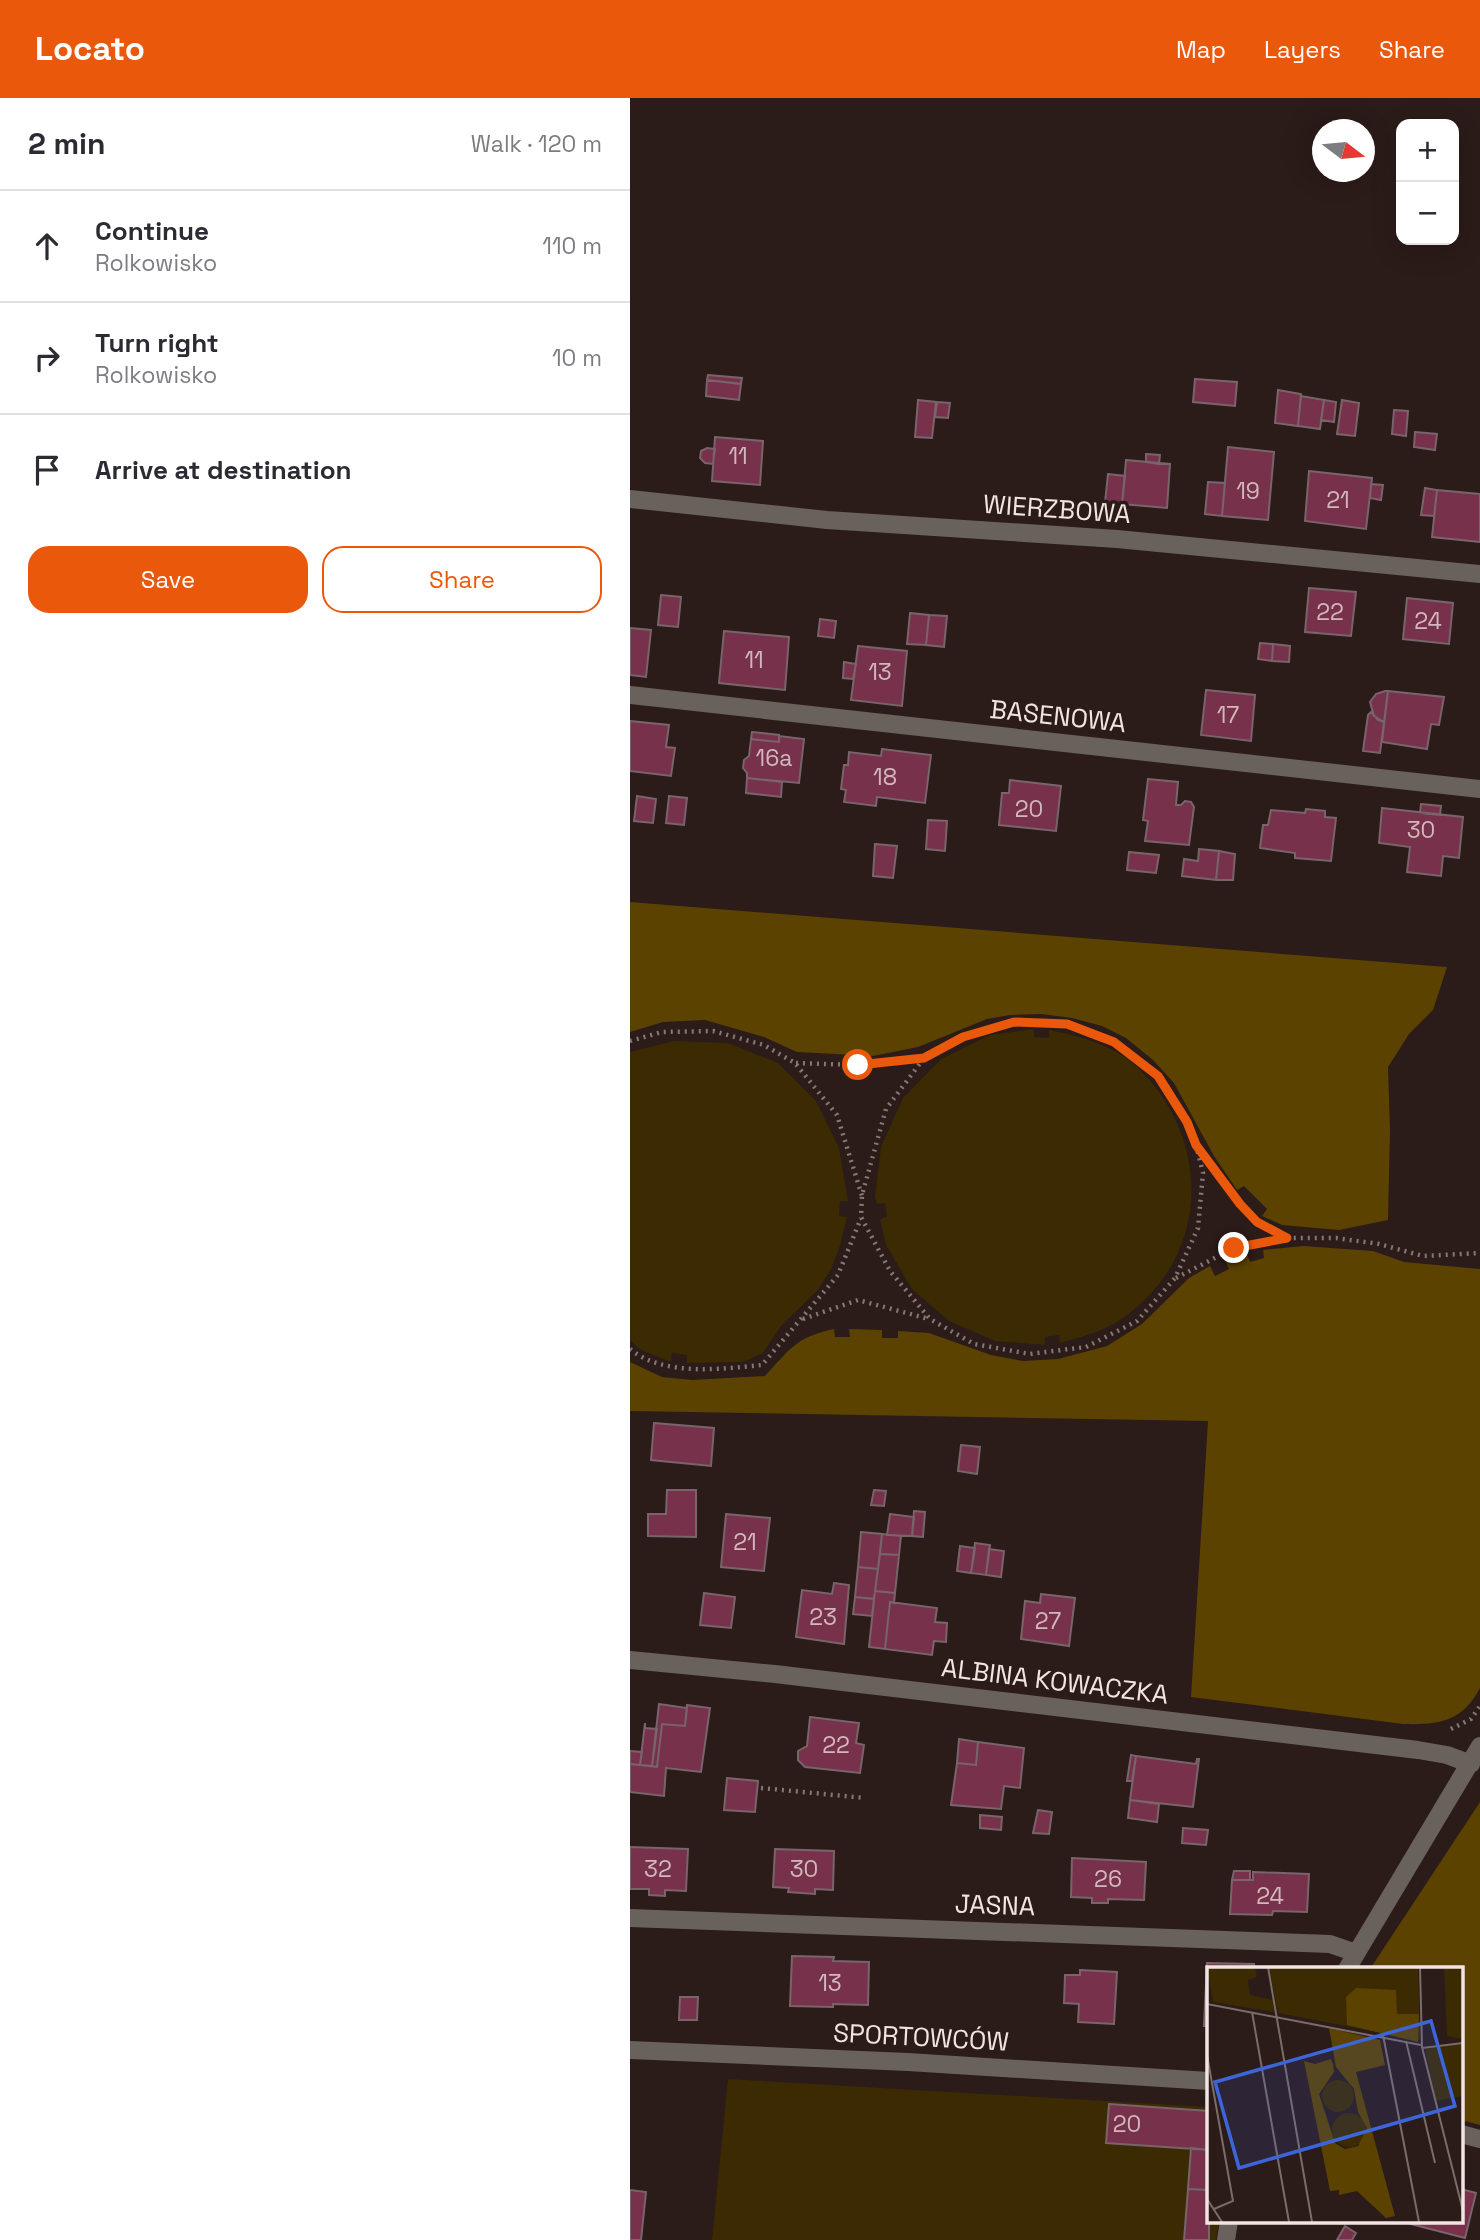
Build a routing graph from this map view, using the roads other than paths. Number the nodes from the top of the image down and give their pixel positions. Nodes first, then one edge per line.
1 (630, 499) edge
2 (1480, 574) edge
3 (630, 695) edge
4 (1480, 789) edge
5 (630, 1660) edge
6 (1480, 1746) edge
7 (1471, 1764) junction
8 (630, 1918) edge
9 (1352, 1961) edge
10 (630, 2050) edge
11 (1207, 2081) edge
12 (1462, 2134) edge
13 (1480, 2139) edge
14 (1229, 2222) edge
15 (1226, 2240) edge

1 - 2 street, WIERZBOWA
3 - 4 street, BASENOWA
5 - 7 street, ALBINA KOWACZKA
6 - 7 street, JASNA
7 - 9 street, JASNA
8 - 9 street, JASNA
10 - 11 street, SPORTOWCÓW
12 - 13 street
14 - 15 street

